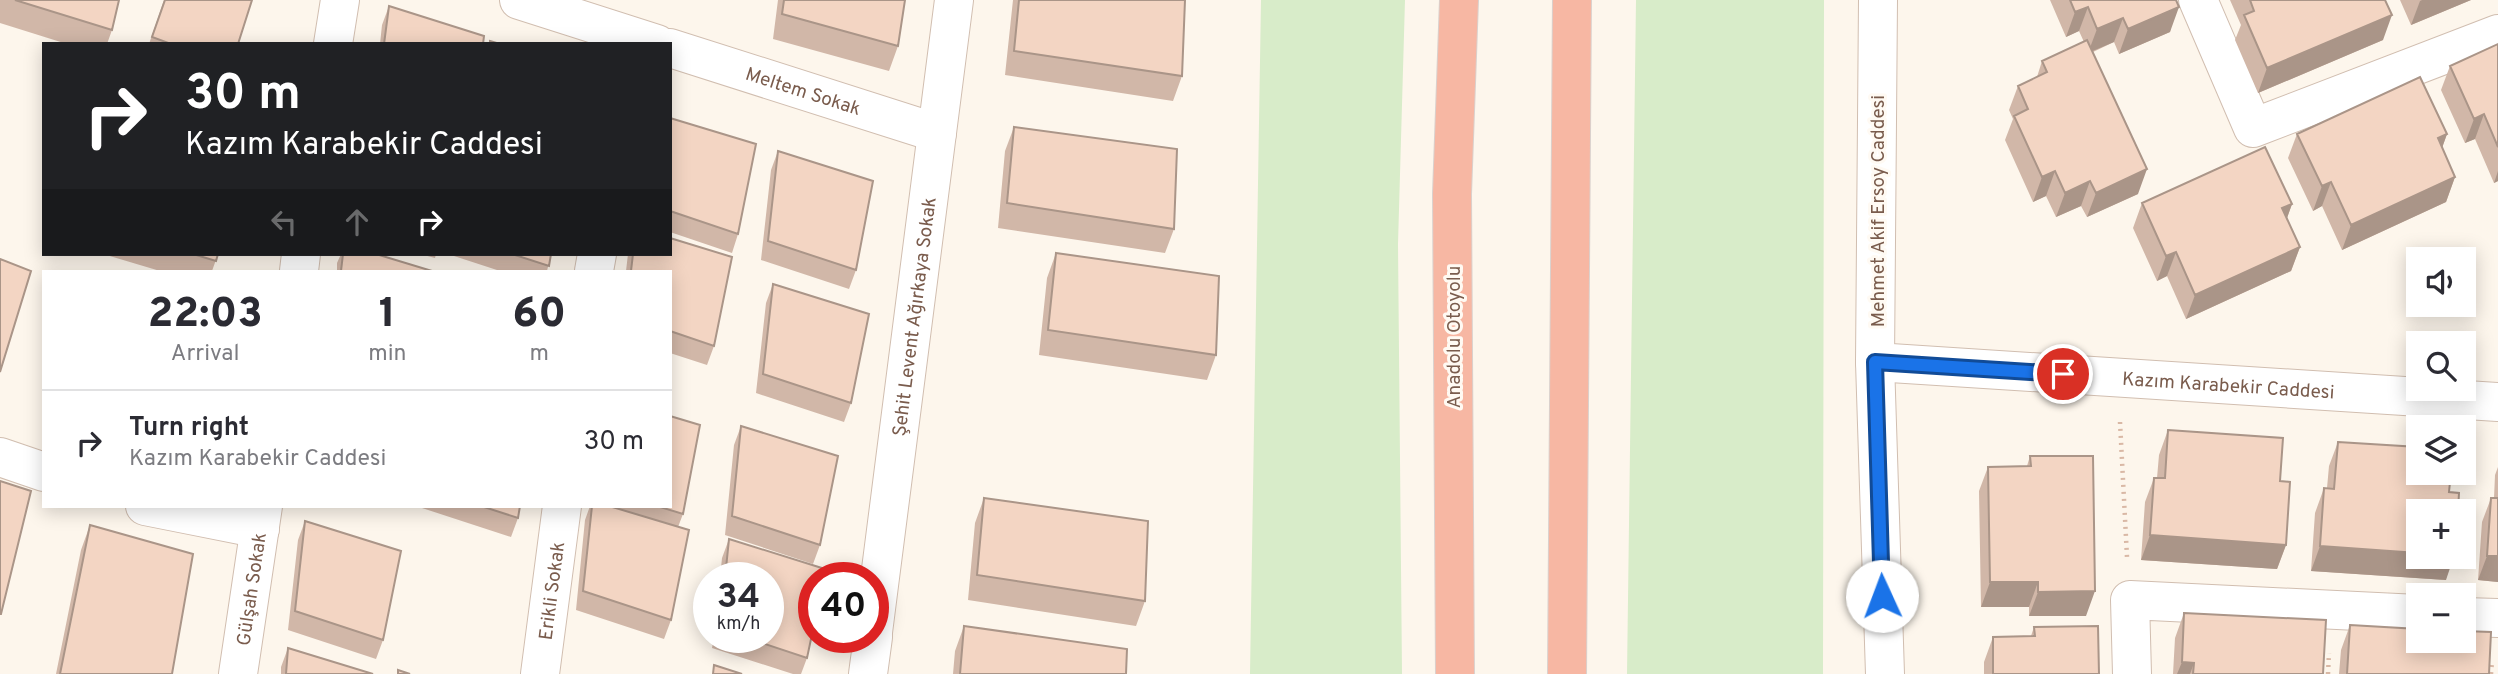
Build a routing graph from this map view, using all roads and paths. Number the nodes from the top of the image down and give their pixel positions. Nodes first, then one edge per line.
1 (340, 0) edge
2 (519, 0) edge
3 (954, 0) edge
4 (1459, 0) edge
5 (1572, 0) edge
6 (1878, 0) edge
7 (2198, 0) edge
8 (2498, 34) edge
9 (636, 41) edge
10 (333, 42) edge
11 (672, 49) edge
12 (937, 133) junction
13 (1875, 362) junction
14 (2117, 378) junction
15 (2498, 402) edge
16 (0, 457) edge
17 (42, 471) edge
18 (164, 508) edge
19 (562, 508) edge
20 (261, 518) edge
21 (882, 562) edge
22 (2130, 600) junction
23 (2406, 613) edge
24 (2476, 617) edge
25 (2498, 618) edge
26 (871, 653) edge
27 (238, 674) edge
28 (540, 674) edge
29 (868, 674) edge
30 (1455, 674) edge
31 (1567, 674) edge
32 (1885, 674) edge
33 (2132, 674) edge

1 - 10 street
2 - 9 street
3 - 12 street, Şehit Levent Ağırkaya Sokak
4 - 30 highway, Anadolu Otoyolu
5 - 31 highway
6 - 13 street, Mehmet Akif Ersoy Caddesi
7 - 8 street
11 - 12 street, Meltem Sokak
12 - 21 street, Şehit Levent Ağırkaya Sokak
13 - 14 street, Kazım Karabekir Caddesi
13 - 32 street, Mehmet Akif Ersoy Caddesi
14 - 15 street, Kazım Karabekir Caddesi
14 - 22 path
16 - 17 street
18 - 20 street
19 - 28 street, Erikli Sokak
20 - 27 street, Gülşah Sokak
22 - 23 street
22 - 33 street
24 - 25 street
26 - 29 street, Şehit Levent Ağırkaya Sokak

